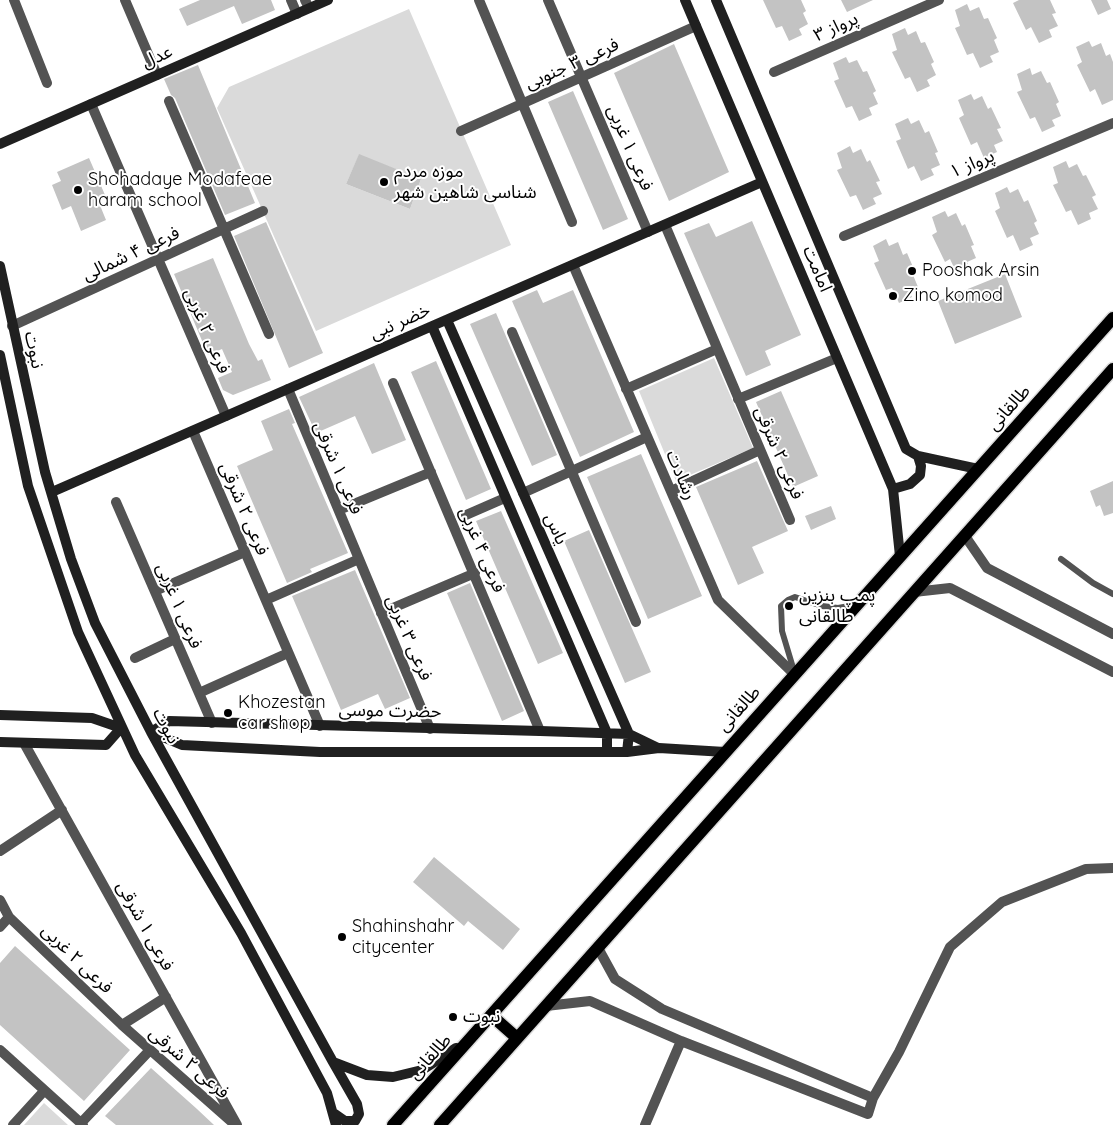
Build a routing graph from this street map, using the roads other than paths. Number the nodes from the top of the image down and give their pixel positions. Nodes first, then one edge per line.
1 (14, 0) edge
2 (125, 0) edge
3 (291, 0) edge
4 (328, 0) edge
5 (479, 0) edge
6 (548, 0) edge
7 (684, 0) edge
8 (716, 0) edge
9 (939, 0) edge
10 (307, 4) edge
11 (297, 14) junction
12 (696, 26) junction
13 (774, 72) dead end
14 (157, 75) junction
15 (582, 77) junction
16 (47, 83) dead end
17 (169, 101) dead end
18 (90, 104) junction
19 (522, 104) junction
20 (1113, 123) edge
21 (462, 130) dead end
22 (0, 144) edge
23 (762, 182) junction
24 (262, 211) dead end
25 (572, 222) dead end
26 (665, 224) junction
27 (222, 230) junction
28 (648, 232) junction
29 (844, 236) dead end
30 (158, 259) junction
31 (573, 265) junction
32 (0, 266) edge
33 (1113, 318) edge
34 (447, 320) junction
35 (12, 326) junction
36 (432, 326) junction
37 (512, 332) dead end
38 (269, 334) dead end
39 (717, 348) junction
40 (0, 355) edge
41 (837, 358) junction
42 (1113, 369) edge
43 (393, 382) dead end
44 (288, 389) junction
45 (626, 389) junction
46 (738, 399) junction
47 (226, 416) junction
48 (193, 431) junction
49 (647, 437) junction
50 (760, 450) junction
51 (918, 456) junction
52 (978, 469) junction
53 (431, 472) junction
54 (570, 472) junction
55 (893, 489) junction
56 (671, 491) junction
57 (52, 492) junction
58 (523, 494) junction
59 (505, 498) junction
60 (116, 502) dead end
61 (338, 510) junction
62 (466, 515) dead end
63 (790, 520) dead end
64 (965, 536) junction
65 (245, 552) junction
66 (900, 556) junction
67 (1061, 558) dead end
68 (359, 559) junction
69 (475, 573) junction
70 (155, 591) junction
71 (914, 592) junction
72 (1113, 594) edge
73 (266, 600) junction
74 (856, 605) junction
75 (381, 613) junction
76 (636, 622) dead end
77 (1113, 634) edge
78 (175, 639) junction
79 (288, 653) junction
80 (135, 658) dead end
81 (1113, 672) edge
82 (794, 674) junction
83 (199, 692) junction
84 (0, 715) edge
85 (212, 723) junction
86 (320, 726) junction
87 (121, 728) junction
88 (430, 729) junction
89 (540, 731) junction
90 (151, 732) junction
91 (607, 733) junction
92 (629, 734) junction
93 (0, 742) edge
94 (24, 743) junction
95 (659, 748) junction
96 (607, 752) junction
97 (627, 752) junction
98 (725, 752) junction
99 (62, 810) junction
100 (0, 851) edge
101 (1113, 868) edge
102 (0, 900) edge
103 (9, 917) junction
104 (0, 927) edge
105 (598, 948) junction
106 (166, 997) junction
107 (546, 1006) junction
108 (491, 1015) junction
109 (122, 1025) junction
110 (517, 1038) junction
111 (469, 1039) junction
112 (681, 1041) junction
113 (150, 1050) junction
114 (1, 1051) edge
115 (333, 1062) junction
116 (44, 1091) junction
117 (873, 1098) junction
118 (335, 1114) junction
119 (82, 1124) edge
120 (13, 1125) edge
121 (236, 1125) edge
122 (336, 1125) edge
123 (393, 1125) edge
124 (440, 1125) edge
125 (645, 1125) edge

1 - 16 street
2 - 14 street
3 - 11 street
4 - 10 street, عدل
5 - 19 street
6 - 15 street
7 - 12 street, امامت
8 - 51 street, امامت
9 - 13 street, پرواز ۳
10 - 11 street, عدل
11 - 14 street, عدل
12 - 15 street, فرعی ۳ جنوبی
12 - 23 street, امامت
14 - 18 street, عدل
15 - 19 street, فرعی ۳ جنوبی
15 - 28 street, فرعی ۱ غربی
17 - 27 street
18 - 22 street, عدل
18 - 30 street
19 - 21 street, فرعی ۳ جنوبی
19 - 25 street
20 - 29 street, پرواز ۱
23 - 26 street, خضر نبی
23 - 41 street, امامت
24 - 27 street, فرعی ۴ شمالی
26 - 28 street, خضر نبی
26 - 39 street, فرعی ۲ شرقی
27 - 30 street, فرعی ۴ شمالی
27 - 38 street
28 - 31 street, خضر نبی
30 - 35 street, فرعی ۴ شمالی
30 - 47 street, فرعی ۲ غربی
31 - 34 street, خضر نبی
31 - 45 street, رشادت
32 - 35 street, نبوت
33 - 52 main road, طالقانی
34 - 36 street, خضر نبی
34 - 58 street, یاس
35 - 57 street, نبوت
36 - 44 street, خضر نبی
36 - 59 street, یاس
37 - 54 street
39 - 45 street
39 - 46 street, فرعی ۲ شرقی
40 - 87 street, نبوت
41 - 46 street
41 - 55 street, امامت
42 - 64 main road
43 - 53 street, فرعی ۴ غربی
44 - 47 street, خضر نبی
44 - 61 street, فرعی ۱ شرقی
45 - 49 street, رشادت
46 - 50 street, فرعی ۲ شرقی
47 - 48 street, خضر نبی
48 - 57 street, خضر نبی
48 - 65 street, فرعی ۲ شرقی
49 - 54 street
49 - 56 street, رشادت
50 - 56 street
50 - 63 street, فرعی ۲ شرقی
51 - 52 street
51 - 55 street
52 - 66 main road, طالقانی
53 - 61 street
53 - 69 street, فرعی ۴ غربی
54 - 58 street
54 - 76 street
55 - 66 street, امامت
56 - 82 street, رشادت
57 - 90 street, نبوت
58 - 92 street, یاس
59 - 62 street
59 - 91 street, یاس
60 - 70 street, فرعی ۱ غربی
61 - 68 street, فرعی ۱ شرقی
64 - 71 main road
64 - 77 street
65 - 70 street
65 - 73 street, فرعی ۲ شرقی
66 - 74 main road, طالقانی
67 - 72 lane
68 - 73 street
68 - 75 street, فرعی ۳ غربی
69 - 75 street
69 - 89 street, فرعی ۴ غربی
70 - 78 street, فرعی ۱ غربی
71 - 81 street
71 - 105 main road
73 - 79 street
74 - 82 main road, طالقانی
74 - 82 lane
75 - 88 street, فرعی ۳ غربی
78 - 80 street
78 - 83 street, فرعی ۱ غربی
79 - 83 street
79 - 86 street
82 - 98 main road, طالقانی
83 - 85 street, فرعی ۱ غربی
84 - 87 street
85 - 86 street, حضرت موسی
85 - 90 street, حضرت موسی
86 - 88 street, حضرت موسی
87 - 94 street
87 - 118 street, نبوت
88 - 89 street, حضرت موسی
89 - 91 street, حضرت موسی
90 - 96 street, حضرت موسی
90 - 115 street, نبوت
91 - 92 street, حضرت موسی
91 - 96 street, یاس
92 - 95 street, حضرت موسی
92 - 97 street
93 - 94 street
94 - 99 street, فرعی ۱ شرقی
95 - 97 street, حضرت موسی
95 - 98 street, حضرت موسی
96 - 97 street, حضرت موسی
98 - 108 main road, طالقانی
99 - 100 street
99 - 106 street, فرعی ۱ شرقی
101 - 117 street
102 - 103 street, فرعی ۲ غربی
103 - 104 street
103 - 109 street, فرعی ۲ غربی
105 - 107 main road
105 - 117 street
106 - 109 street
106 - 121 street, فرعی ۱ شرقی
107 - 110 main road
107 - 112 street
108 - 110 main road
108 - 111 main road, طالقانی
109 - 113 street, فرعی ۲ شرقی
110 - 124 main road
111 - 115 street
111 - 123 main road, طالقانی
112 - 117 street
112 - 125 street
113 - 119 street
113 - 121 street, فرعی ۲ شرقی
114 - 116 street
115 - 118 street, نبوت
116 - 119 street
116 - 120 street
118 - 122 street, نبوت

